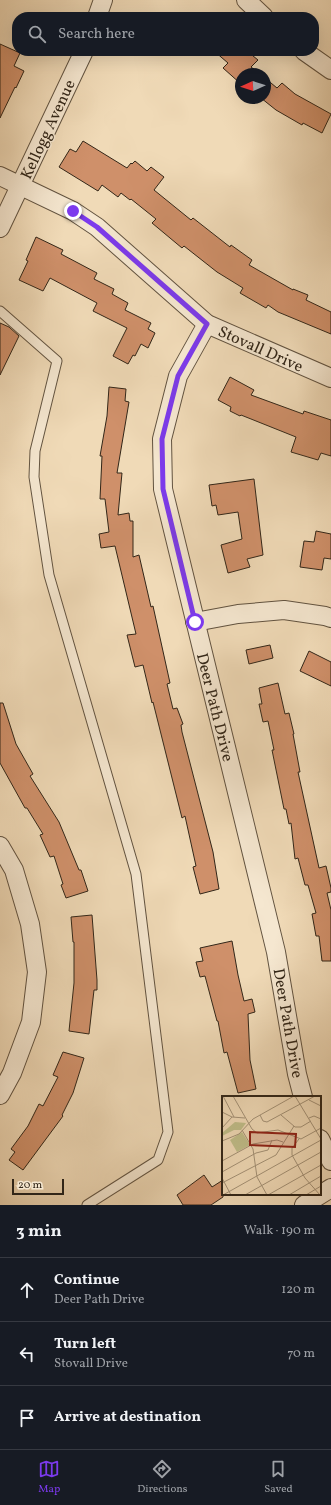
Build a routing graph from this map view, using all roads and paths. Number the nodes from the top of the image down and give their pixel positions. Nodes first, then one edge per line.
1 (103, 0) edge
2 (246, 0) edge
3 (99, 12) edge
4 (259, 12) edge
5 (82, 56) edge
6 (311, 56) edge
7 (331, 70) edge
8 (0, 176) edge
9 (21, 185) junction
10 (0, 228) edge
11 (0, 310) edge
12 (207, 324) junction
13 (331, 378) edge
14 (331, 618) edge
15 (195, 622) junction
16 (0, 846) edge
17 (0, 1095) edge
18 (303, 1096) edge
19 (321, 1141) edge
20 (331, 1161) edge
21 (331, 1188) edge
22 (321, 1194) edge
23 (320, 1195) edge
24 (87, 1205) edge
25 (304, 1205) edge

1 - 3 street
2 - 4 street
5 - 9 street, Kellogg Avenue
6 - 7 street
8 - 9 street, Stovall Drive
9 - 10 street, Kellogg Avenue
9 - 12 street, Stovall Drive
11 - 24 lane
12 - 13 street, Stovall Drive
12 - 15 street, Deer Path Drive
14 - 15 street
15 - 18 street, Deer Path Drive
16 - 17 street
19 - 20 street
21 - 22 street
23 - 25 street

